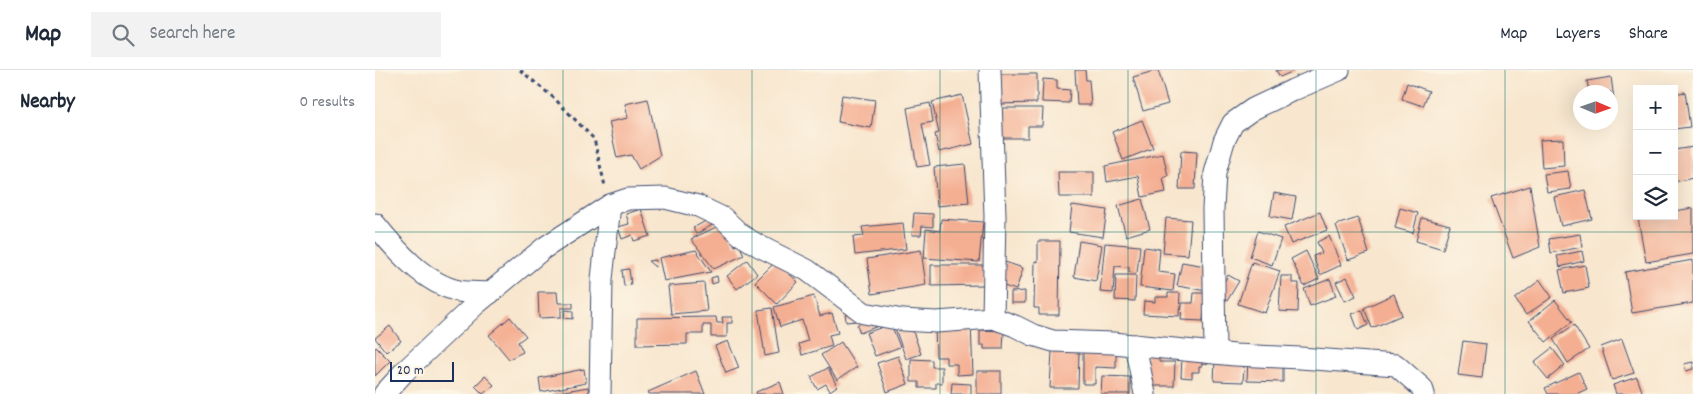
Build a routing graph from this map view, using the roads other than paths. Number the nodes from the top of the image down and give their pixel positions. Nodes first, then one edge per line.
1 (990, 70) edge
2 (1339, 70) edge
3 (610, 205) junction
4 (375, 224) edge
5 (490, 292) junction
6 (993, 318) junction
7 (1135, 345) junction
8 (1215, 353) junction
9 (385, 394) edge
10 (600, 394) edge
11 (1145, 394) edge
12 (1424, 394) edge

1 - 6 street
2 - 8 street
3 - 5 street
3 - 6 street
3 - 10 street
4 - 5 street
5 - 9 street
6 - 7 street
7 - 8 street
7 - 11 street
8 - 12 street

